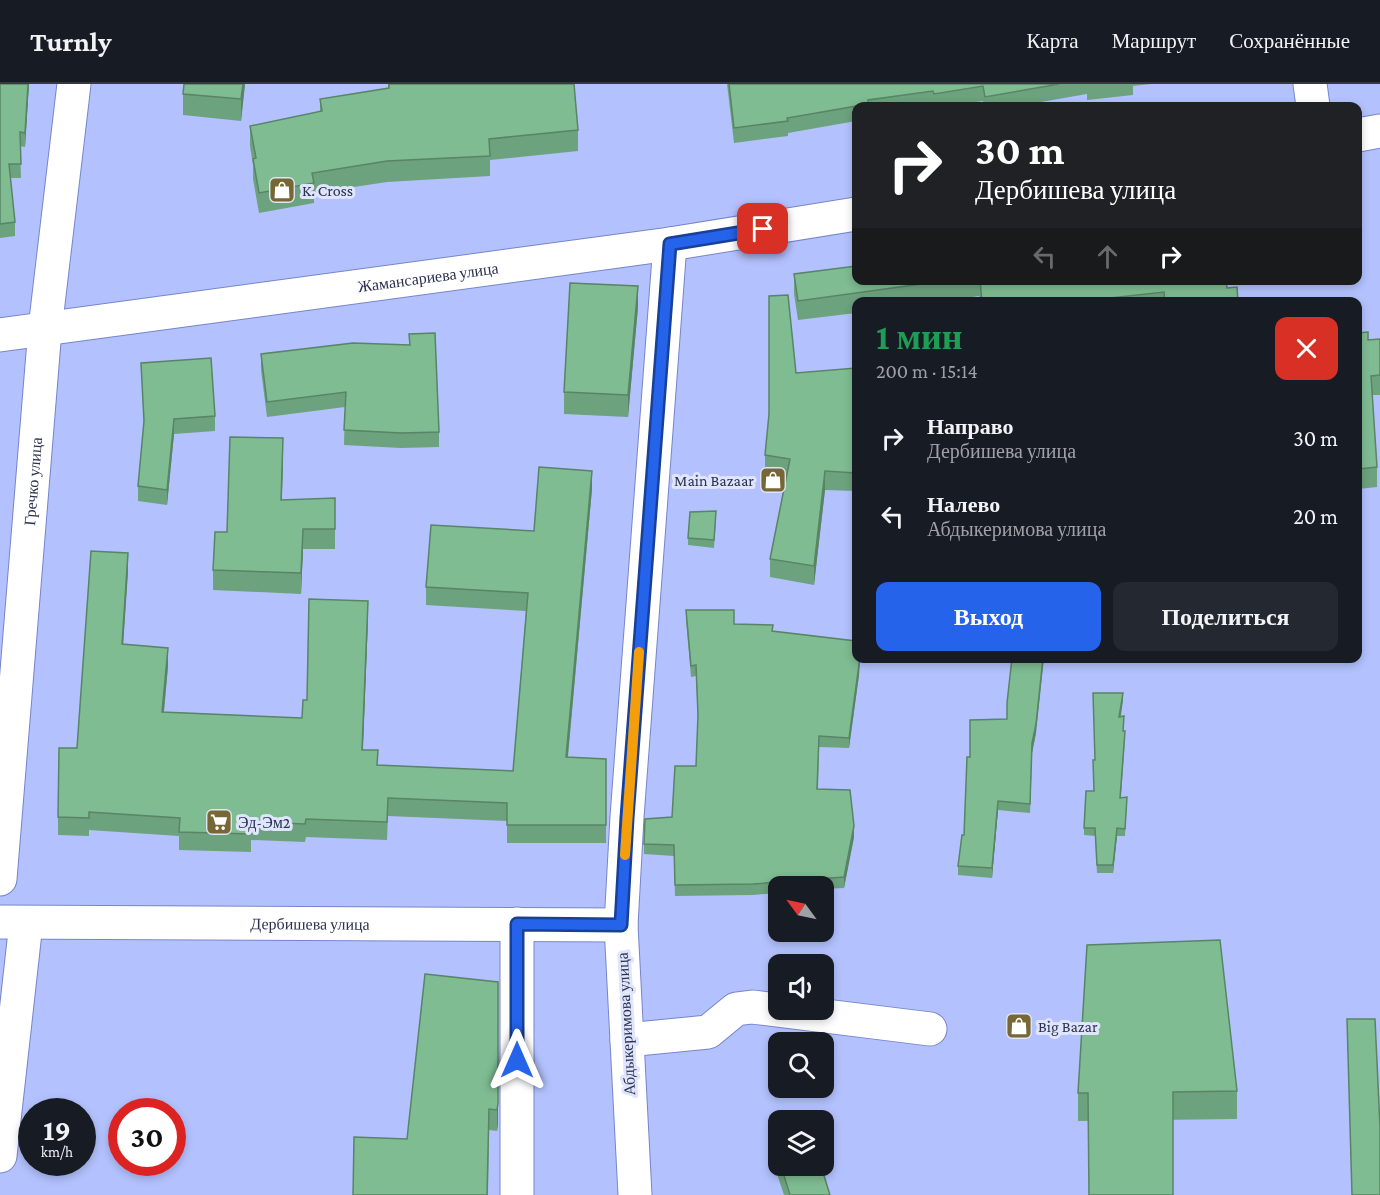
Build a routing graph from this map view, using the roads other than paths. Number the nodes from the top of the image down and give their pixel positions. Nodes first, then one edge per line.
1 (74, 84) edge
2 (1310, 84) edge
3 (1312, 102) edge
4 (1380, 131) edge
5 (1362, 134) edge
6 (852, 215) edge
7 (670, 244) junction
8 (45, 329) junction
9 (0, 335) edge
10 (0, 879) edge
11 (13, 922) edge
12 (517, 924) junction
13 (621, 925) junction
14 (930, 1029) dead end
15 (627, 1040) junction
16 (0, 1156) edge
17 (517, 1195) edge
18 (635, 1195) edge

1 - 8 street, Гречко улица
2 - 3 street
4 - 5 street
6 - 7 street, Жамансариева улица
7 - 8 street, Жамансариева улица
7 - 13 street, Абдыкеримова улица
8 - 9 street, Жамансариева улица
8 - 10 street, Гречко улица
11 - 12 street, Дербишева улица
11 - 16 street
12 - 13 street, Дербишева улица
12 - 17 street
13 - 15 street, Абдыкеримова улица
14 - 15 street
15 - 18 street, Абдыкеримова улица

